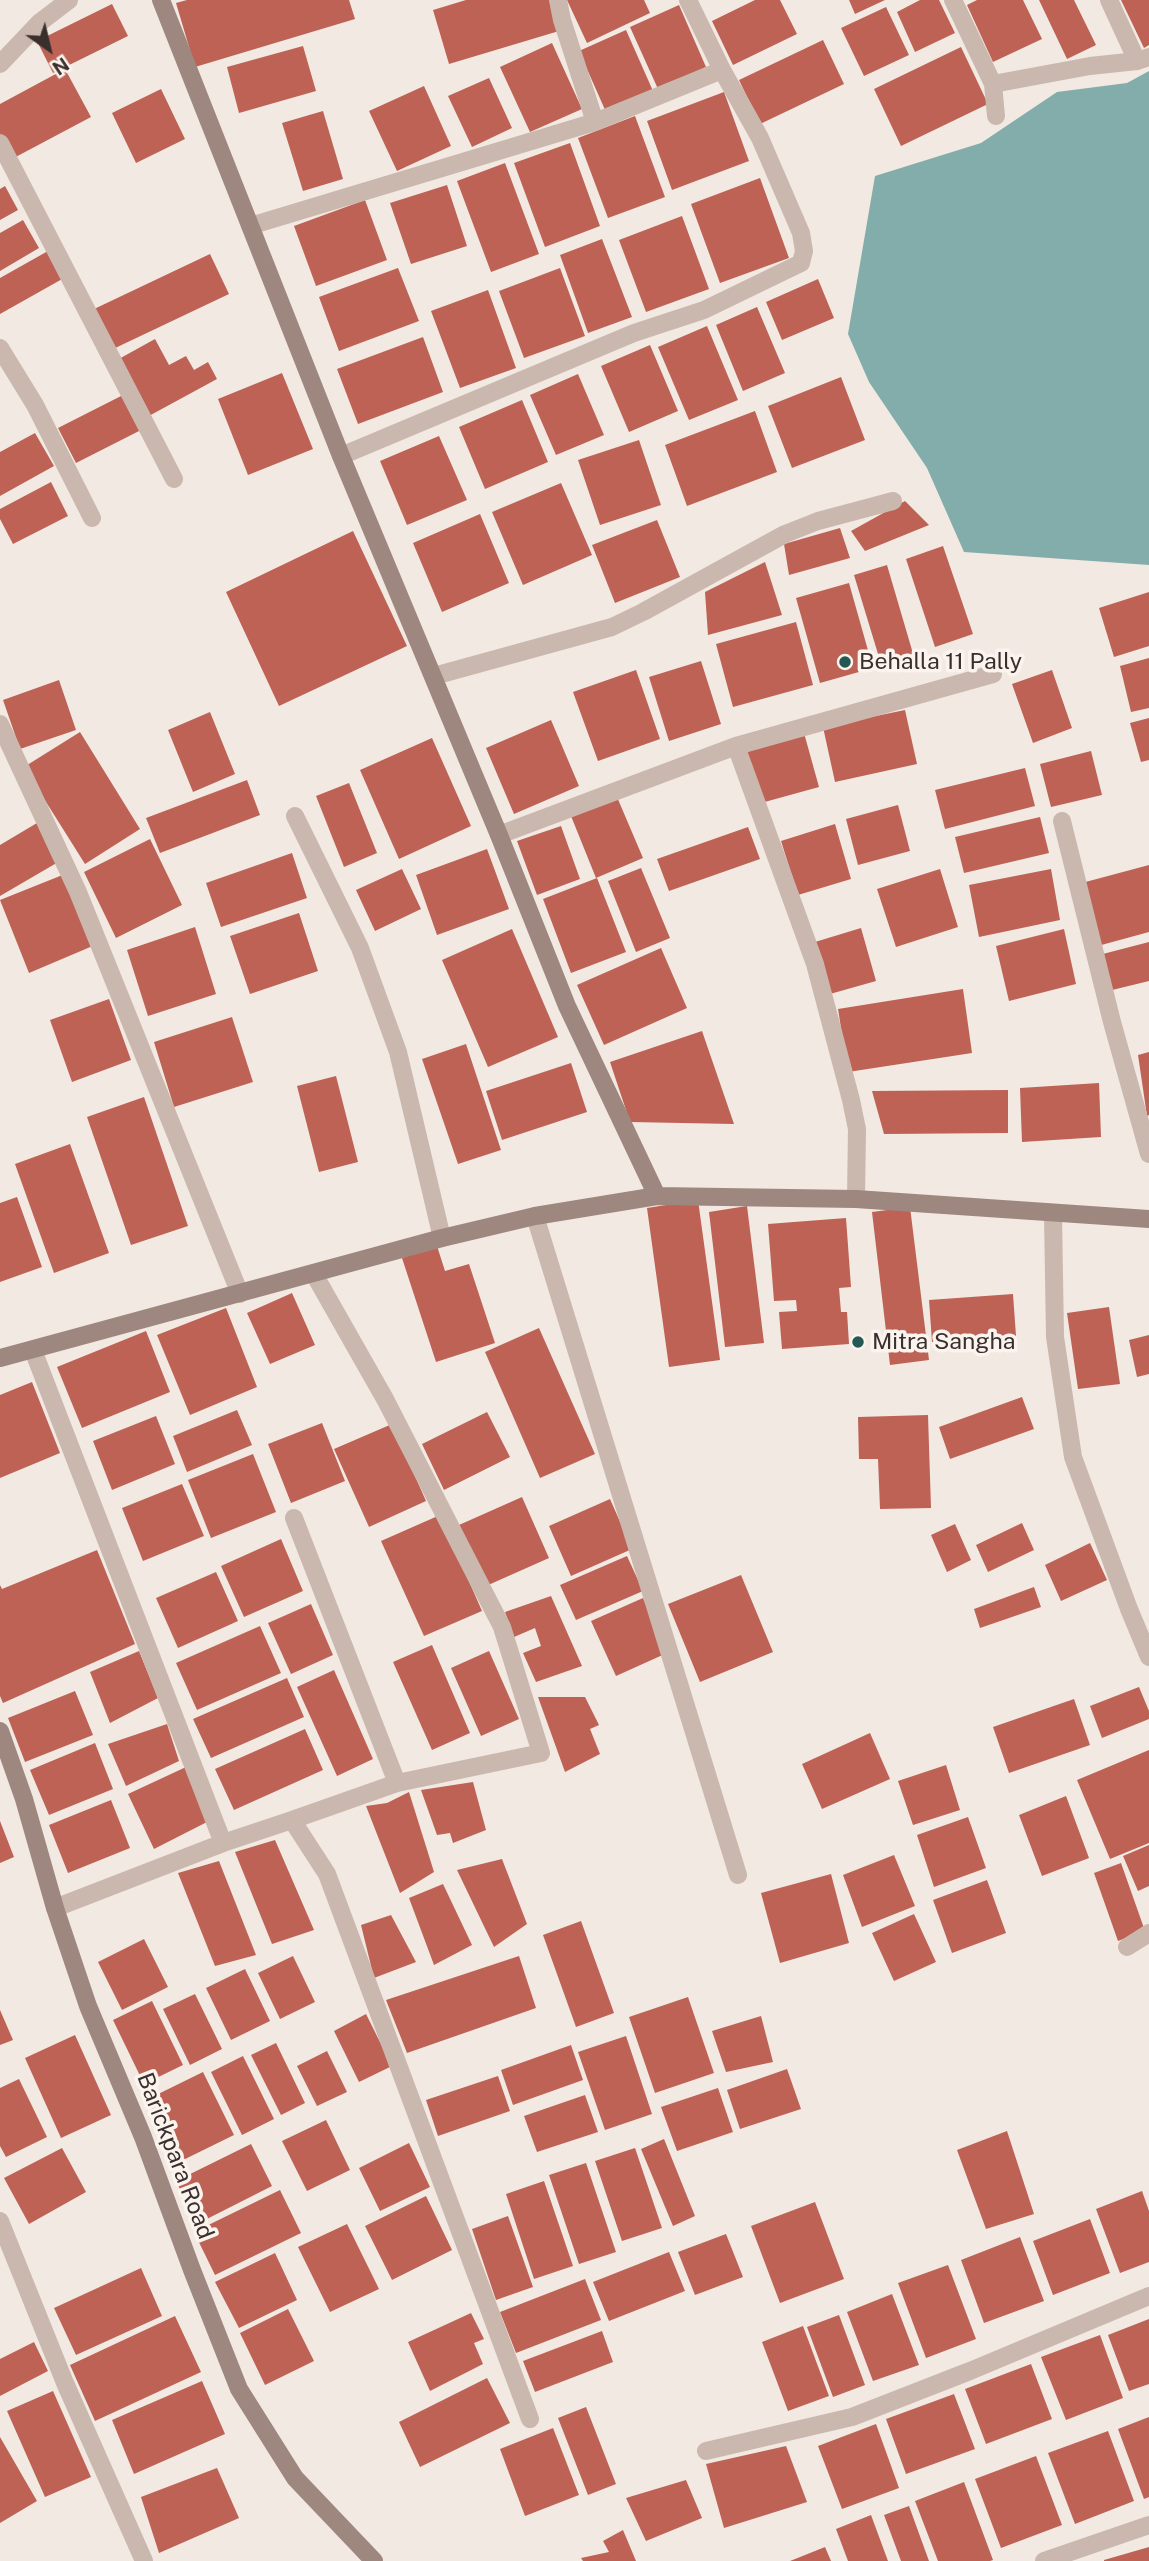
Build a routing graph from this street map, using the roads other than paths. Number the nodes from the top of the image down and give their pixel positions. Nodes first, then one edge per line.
1 (69, 0) edge
2 (161, 0) edge
3 (558, 0) edge
4 (688, 0) edge
5 (953, 0) edge
6 (1109, 0) edge
7 (1143, 59) edge
8 (0, 64) edge
9 (722, 70) junction
10 (993, 83) junction
11 (996, 116) dead end
12 (595, 122) junction
13 (0, 143) edge
14 (250, 226) junction
15 (0, 348) edge
16 (341, 456) junction
17 (174, 479) dead end
18 (893, 501) dead end
19 (92, 519) dead end
20 (993, 674) dead end
21 (434, 676) junction
22 (0, 724) edge
23 (736, 746) junction
24 (295, 816) dead end
25 (1062, 821) dead end
26 (499, 835) junction
27 (1149, 1154) edge
28 (657, 1196) junction
29 (856, 1199) junction
30 (1053, 1214) junction
31 (535, 1216) junction
32 (1149, 1219) edge
33 (442, 1238) junction
34 (314, 1273) junction
35 (240, 1294) junction
36 (33, 1350) junction
37 (0, 1359) edge
38 (294, 1518) dead end
39 (1149, 1657) edge
40 (0, 1731) edge
41 (5, 1764) edge
42 (397, 1783) junction
43 (292, 1820) junction
44 (223, 1843) junction
45 (738, 1875) dead end
46 (55, 1908) junction
47 (1149, 1933) edge
48 (1127, 1947) dead end
49 (0, 2221) edge
50 (1149, 2296) edge
51 (530, 2420) dead end
52 (706, 2451) dead end
53 (1149, 2525) edge
54 (144, 2561) edge
55 (374, 2561) edge
56 (1044, 2561) edge

1 - 8 street
2 - 14 street
3 - 12 street
4 - 9 street
5 - 10 street
6 - 7 street
7 - 10 street
9 - 12 street
9 - 16 street
10 - 11 street
12 - 14 street
13 - 17 street
14 - 16 street
15 - 19 street
16 - 21 street
18 - 21 street
20 - 23 street
21 - 26 street
22 - 35 street
23 - 26 street
23 - 29 street
24 - 33 street
25 - 27 street
26 - 28 street
28 - 29 street
28 - 31 street
29 - 30 street
30 - 32 street
30 - 39 street
31 - 33 street
31 - 45 street
33 - 34 street
34 - 35 street
34 - 42 street
35 - 36 street
36 - 37 street
36 - 44 street
38 - 42 street
40 - 41 street, Barickpara Road
41 - 46 street, Barickpara Road
42 - 43 street
43 - 44 street
43 - 51 street
44 - 46 street
46 - 55 street, Barickpara Road
47 - 48 street
49 - 54 street
50 - 52 street
53 - 56 street

